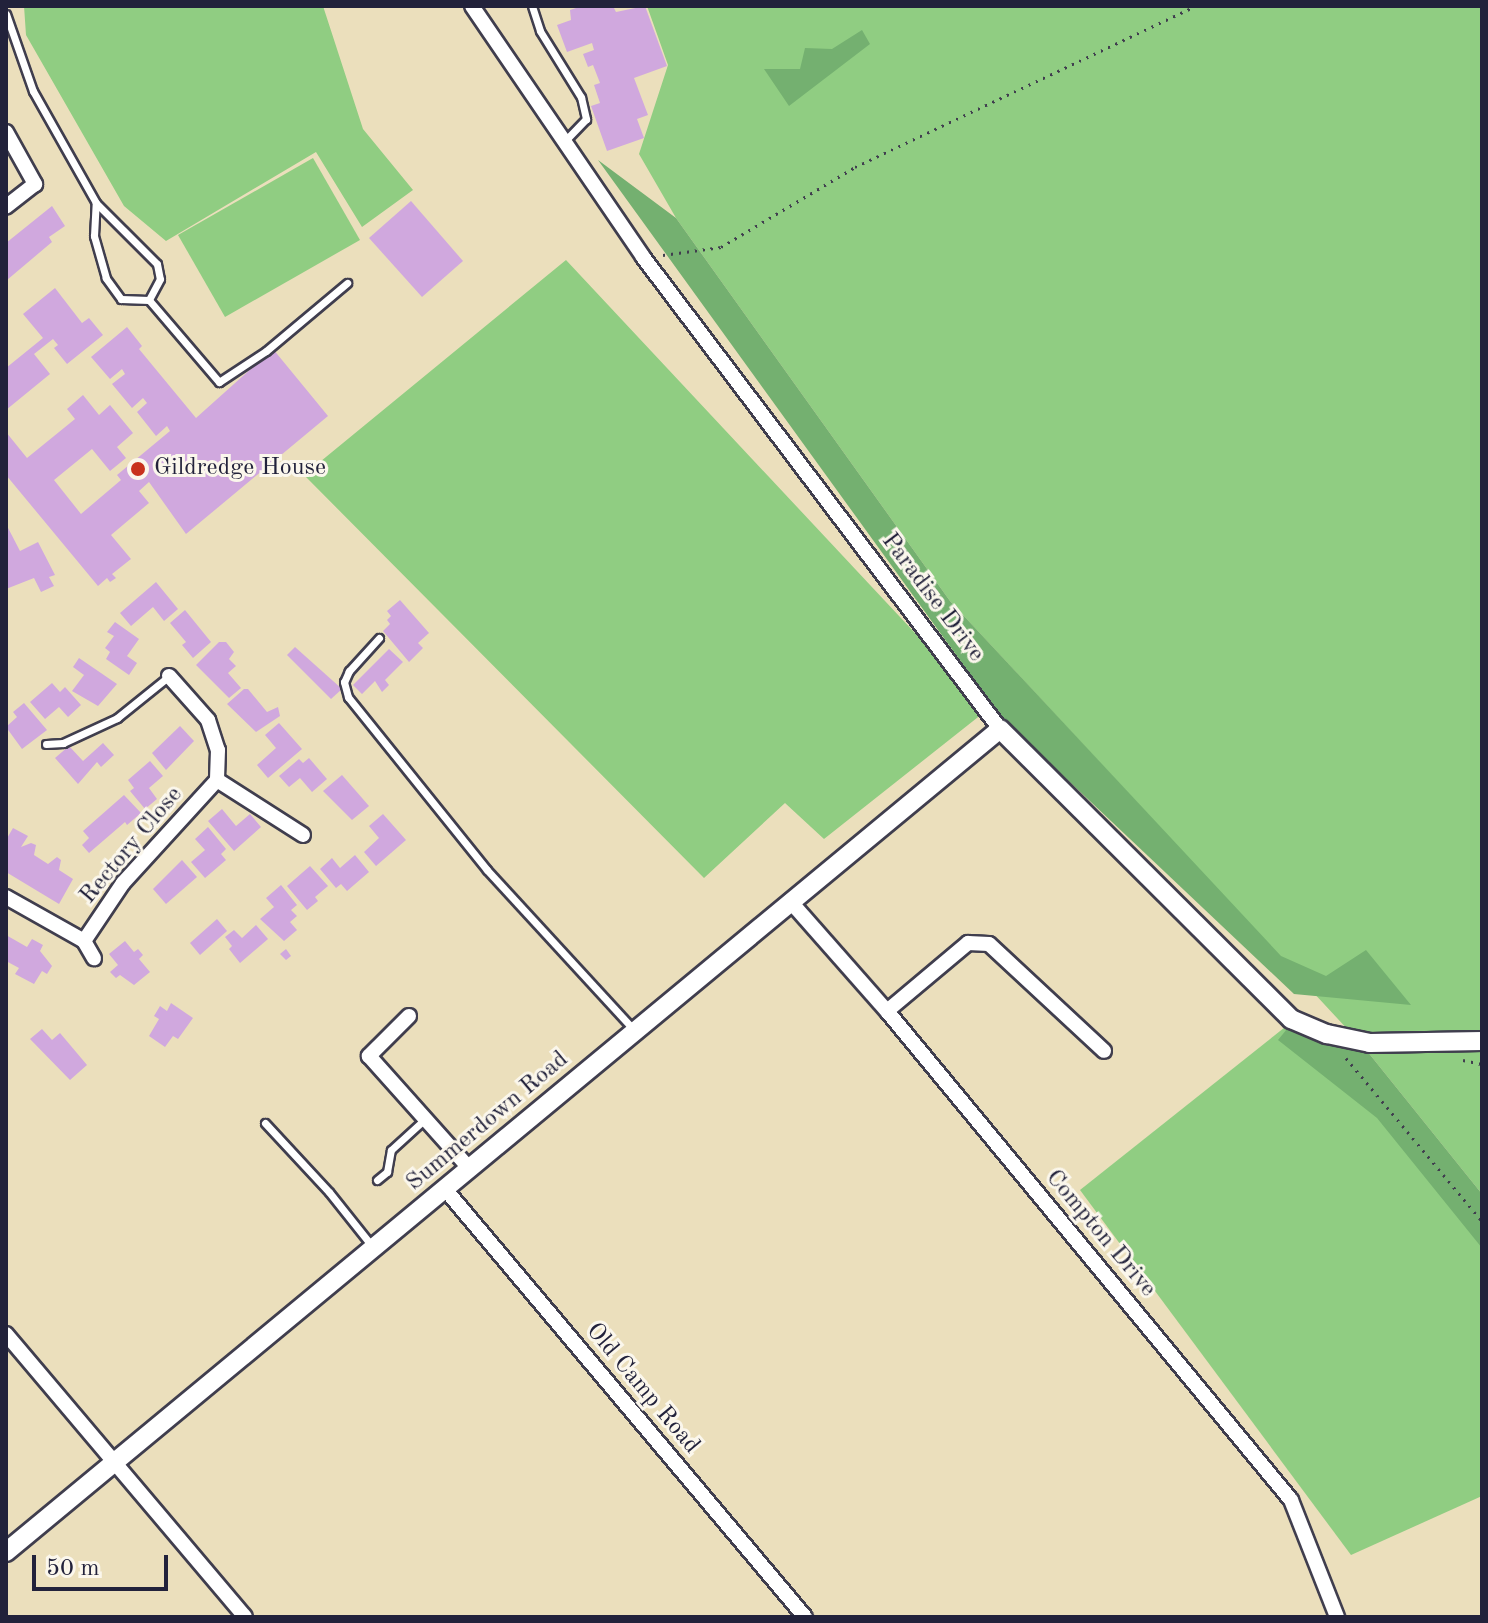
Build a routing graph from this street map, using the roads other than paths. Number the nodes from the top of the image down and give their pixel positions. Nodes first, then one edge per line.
1 (472, 6) edge
2 (532, 6) edge
3 (6, 14) edge
4 (6, 132) edge
5 (564, 142) junction
6 (96, 203) junction
7 (6, 207) edge
8 (347, 283) dead end
9 (149, 300) junction
10 (379, 638) dead end
11 (169, 676) joint
12 (1000, 729) junction
13 (46, 744) dead end
14 (217, 780) junction
15 (303, 835) dead end
16 (6, 897) edge
17 (790, 901) junction
18 (84, 941) junction
19 (94, 958) dead end
20 (887, 1011) junction
21 (409, 1016) dead end
22 (636, 1031) junction
23 (1482, 1041) edge
24 (1104, 1051) dead end
25 (425, 1119) junction
26 (265, 1123) dead end
27 (470, 1169) junction
28 (377, 1180) dead end
29 (445, 1189) junction
30 (373, 1248) junction
31 (6, 1334) edge
32 (115, 1460) junction
33 (6, 1552) edge
34 (245, 1617) edge
35 (805, 1617) edge
36 (1337, 1617) edge

1 - 5 street, Paradise Drive
2 - 5 lane
3 - 6 lane
4 - 7 street
5 - 12 street, Paradise Drive
6 - 9 lane
6 - 9 lane
8 - 9 lane
10 - 22 lane
11 - 13 lane
11 - 14 street, Rectory Close
12 - 17 street, Summerdown Road
12 - 23 street, Paradise Drive
14 - 15 street, Rectory Close
14 - 18 street, Rectory Close
16 - 18 street
17 - 20 street, Compton Drive
17 - 22 street, Summerdown Road
18 - 19 street
20 - 24 street
20 - 36 street, Compton Drive
21 - 25 street
22 - 27 street, Summerdown Road
25 - 27 street
25 - 28 lane
26 - 30 lane
27 - 29 street, Summerdown Road
29 - 30 street, Summerdown Road
29 - 35 street, Old Camp Road
30 - 32 street, Summerdown Road
31 - 32 street
32 - 33 street, Summerdown Road
32 - 34 street

